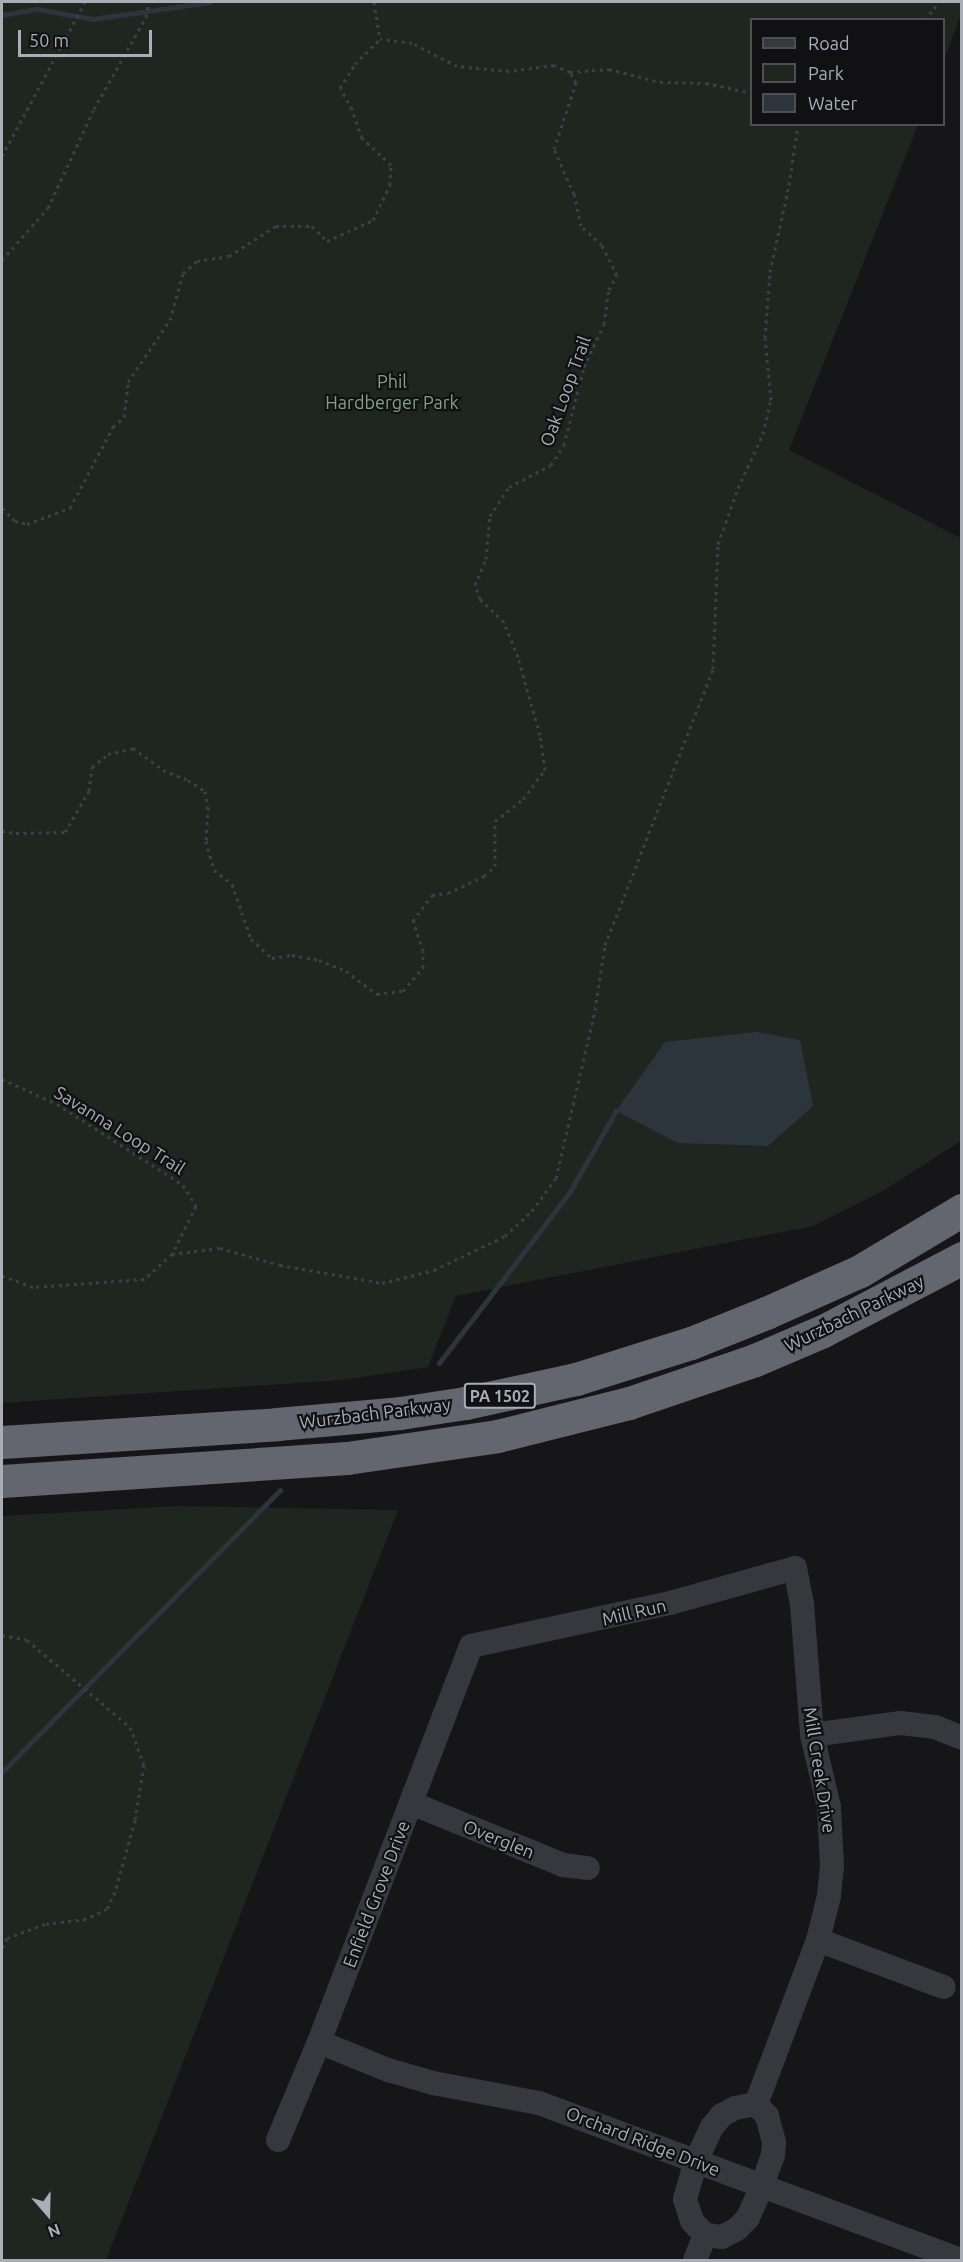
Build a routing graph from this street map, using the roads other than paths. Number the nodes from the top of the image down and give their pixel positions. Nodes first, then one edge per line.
1 (962, 1210) edge
2 (962, 1258) edge
3 (2, 1442) edge
4 (2, 1481) edge
5 (795, 1568) joint
6 (471, 1646) joint
7 (812, 1735) junction
8 (962, 1738) edge
9 (411, 1803) junction
10 (588, 1868) dead end
11 (818, 1940) junction
12 (944, 1987) dead end
13 (319, 2042) junction
14 (756, 2104) junction
15 (278, 2140) dead end
16 (696, 2161) junction
17 (762, 2186) junction
18 (705, 2235) junction
19 (695, 2260) edge
20 (961, 2260) edge

1 - 3 highway, Wurzbach Parkway / PA 1502
2 - 4 highway, Wurzbach Parkway / PA 1502
5 - 6 street, Mill Run
5 - 7 street, Mill Creek Drive
6 - 9 street, Enfield Grove Drive
7 - 8 street
7 - 11 street, Mill Creek Drive
9 - 10 street, Overglen
9 - 13 street, Enfield Grove Drive
11 - 12 street
11 - 14 street, Mill Creek Drive
13 - 15 street, Enfield Grove Drive
13 - 16 street, Orchard Ridge Drive
14 - 16 street
14 - 17 street
16 - 17 street, Orchard Ridge Drive
16 - 18 street
17 - 18 street
17 - 20 street, Orchard Ridge Drive
18 - 19 street

